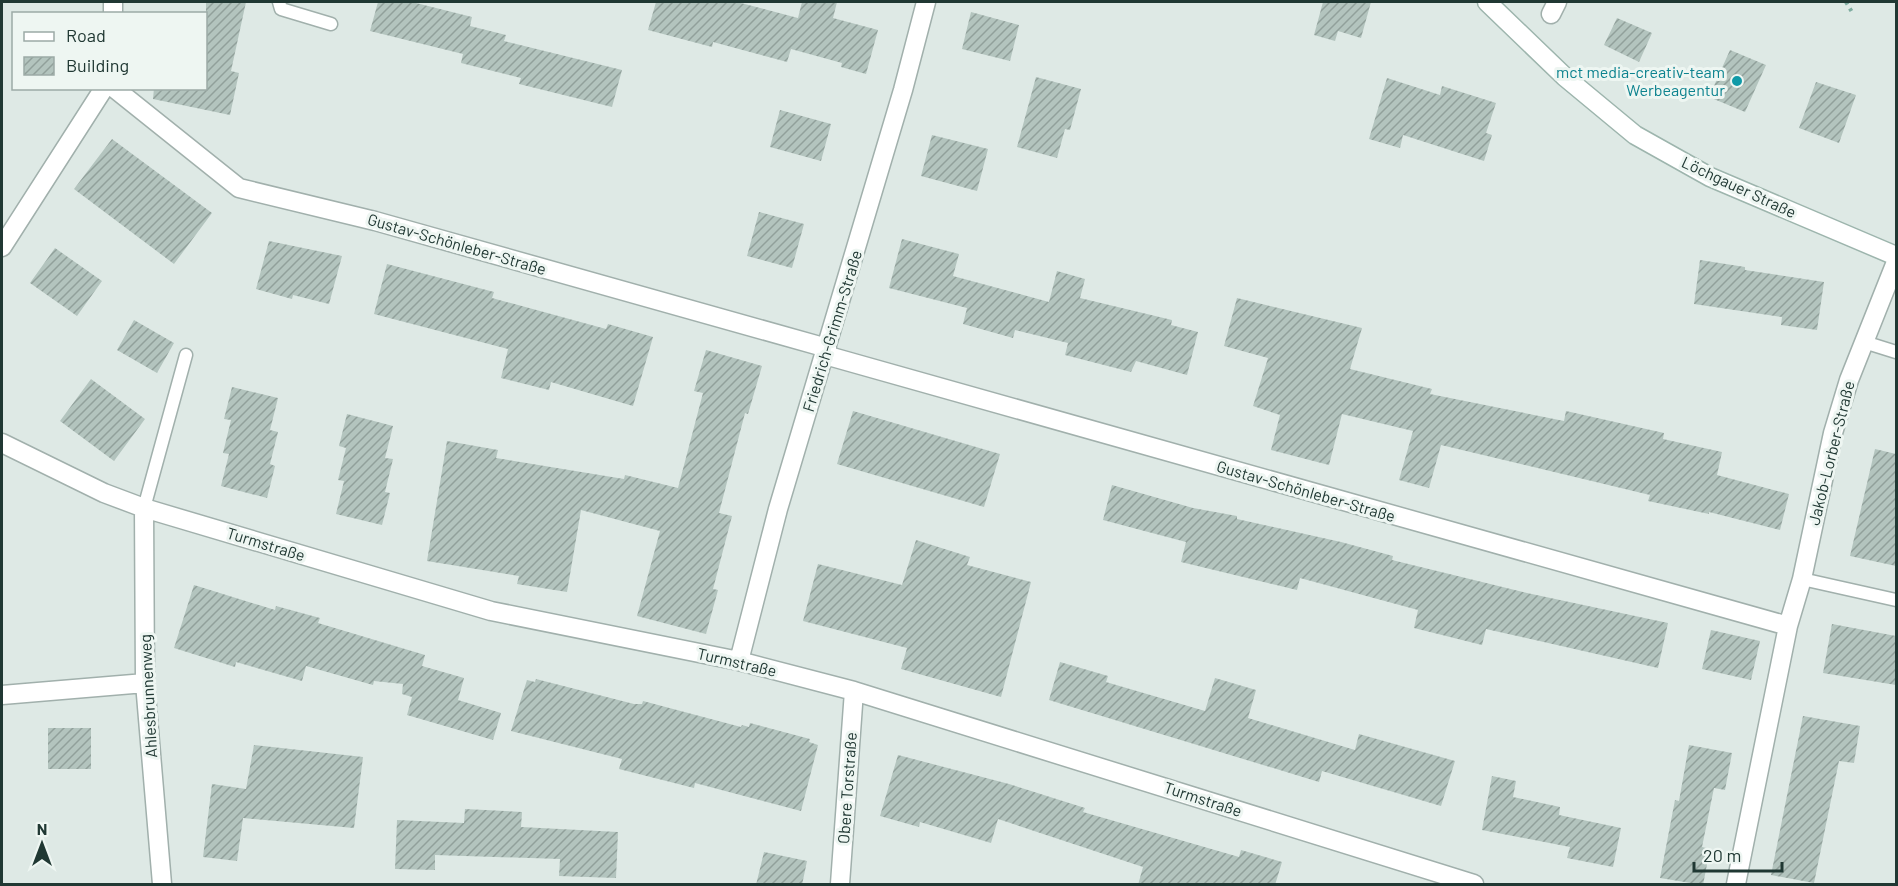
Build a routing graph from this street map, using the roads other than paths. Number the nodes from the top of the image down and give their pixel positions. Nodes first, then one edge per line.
1 (279, 2) edge
2 (926, 2) edge
3 (1487, 2) edge
4 (331, 24) dead end
5 (103, 90) edge
6 (116, 90) edge
7 (2, 247) edge
8 (1896, 256) edge
9 (1896, 262) edge
10 (1864, 342) junction
11 (826, 352) junction
12 (1896, 352) edge
13 (186, 356) dead end
14 (2, 443) edge
15 (144, 508) junction
16 (1802, 579) junction
17 (1896, 600) edge
18 (1788, 626) junction
19 (739, 661) junction
20 (145, 683) junction
21 (854, 691) junction
22 (2, 695) edge
23 (162, 885) edge
24 (840, 885) edge
25 (1474, 885) edge
26 (1736, 885) edge

1 - 4 lane
2 - 11 street, Friedrich-Grimm-Straße
3 - 8 street, Löchgauer Straße
5 - 7 street
6 - 11 street, Gustav-Schönleber-Straße
9 - 10 street, Jakob-Lorber-Straße
10 - 12 lane
10 - 16 street, Jakob-Lorber-Straße
11 - 18 street, Gustav-Schönleber-Straße
11 - 19 street, Friedrich-Grimm-Straße
13 - 15 lane
14 - 15 street, Turmstraße
15 - 19 street, Turmstraße
15 - 20 street, Ahlesbrunnenweg
16 - 17 lane
16 - 18 street, Jakob-Lorber-Straße
18 - 26 street, Jakob-Lorber-Straße
19 - 21 street, Turmstraße
20 - 22 street
20 - 23 street, Ahlesbrunnenweg
21 - 24 street, Obere Torstraße
21 - 25 street, Turmstraße

